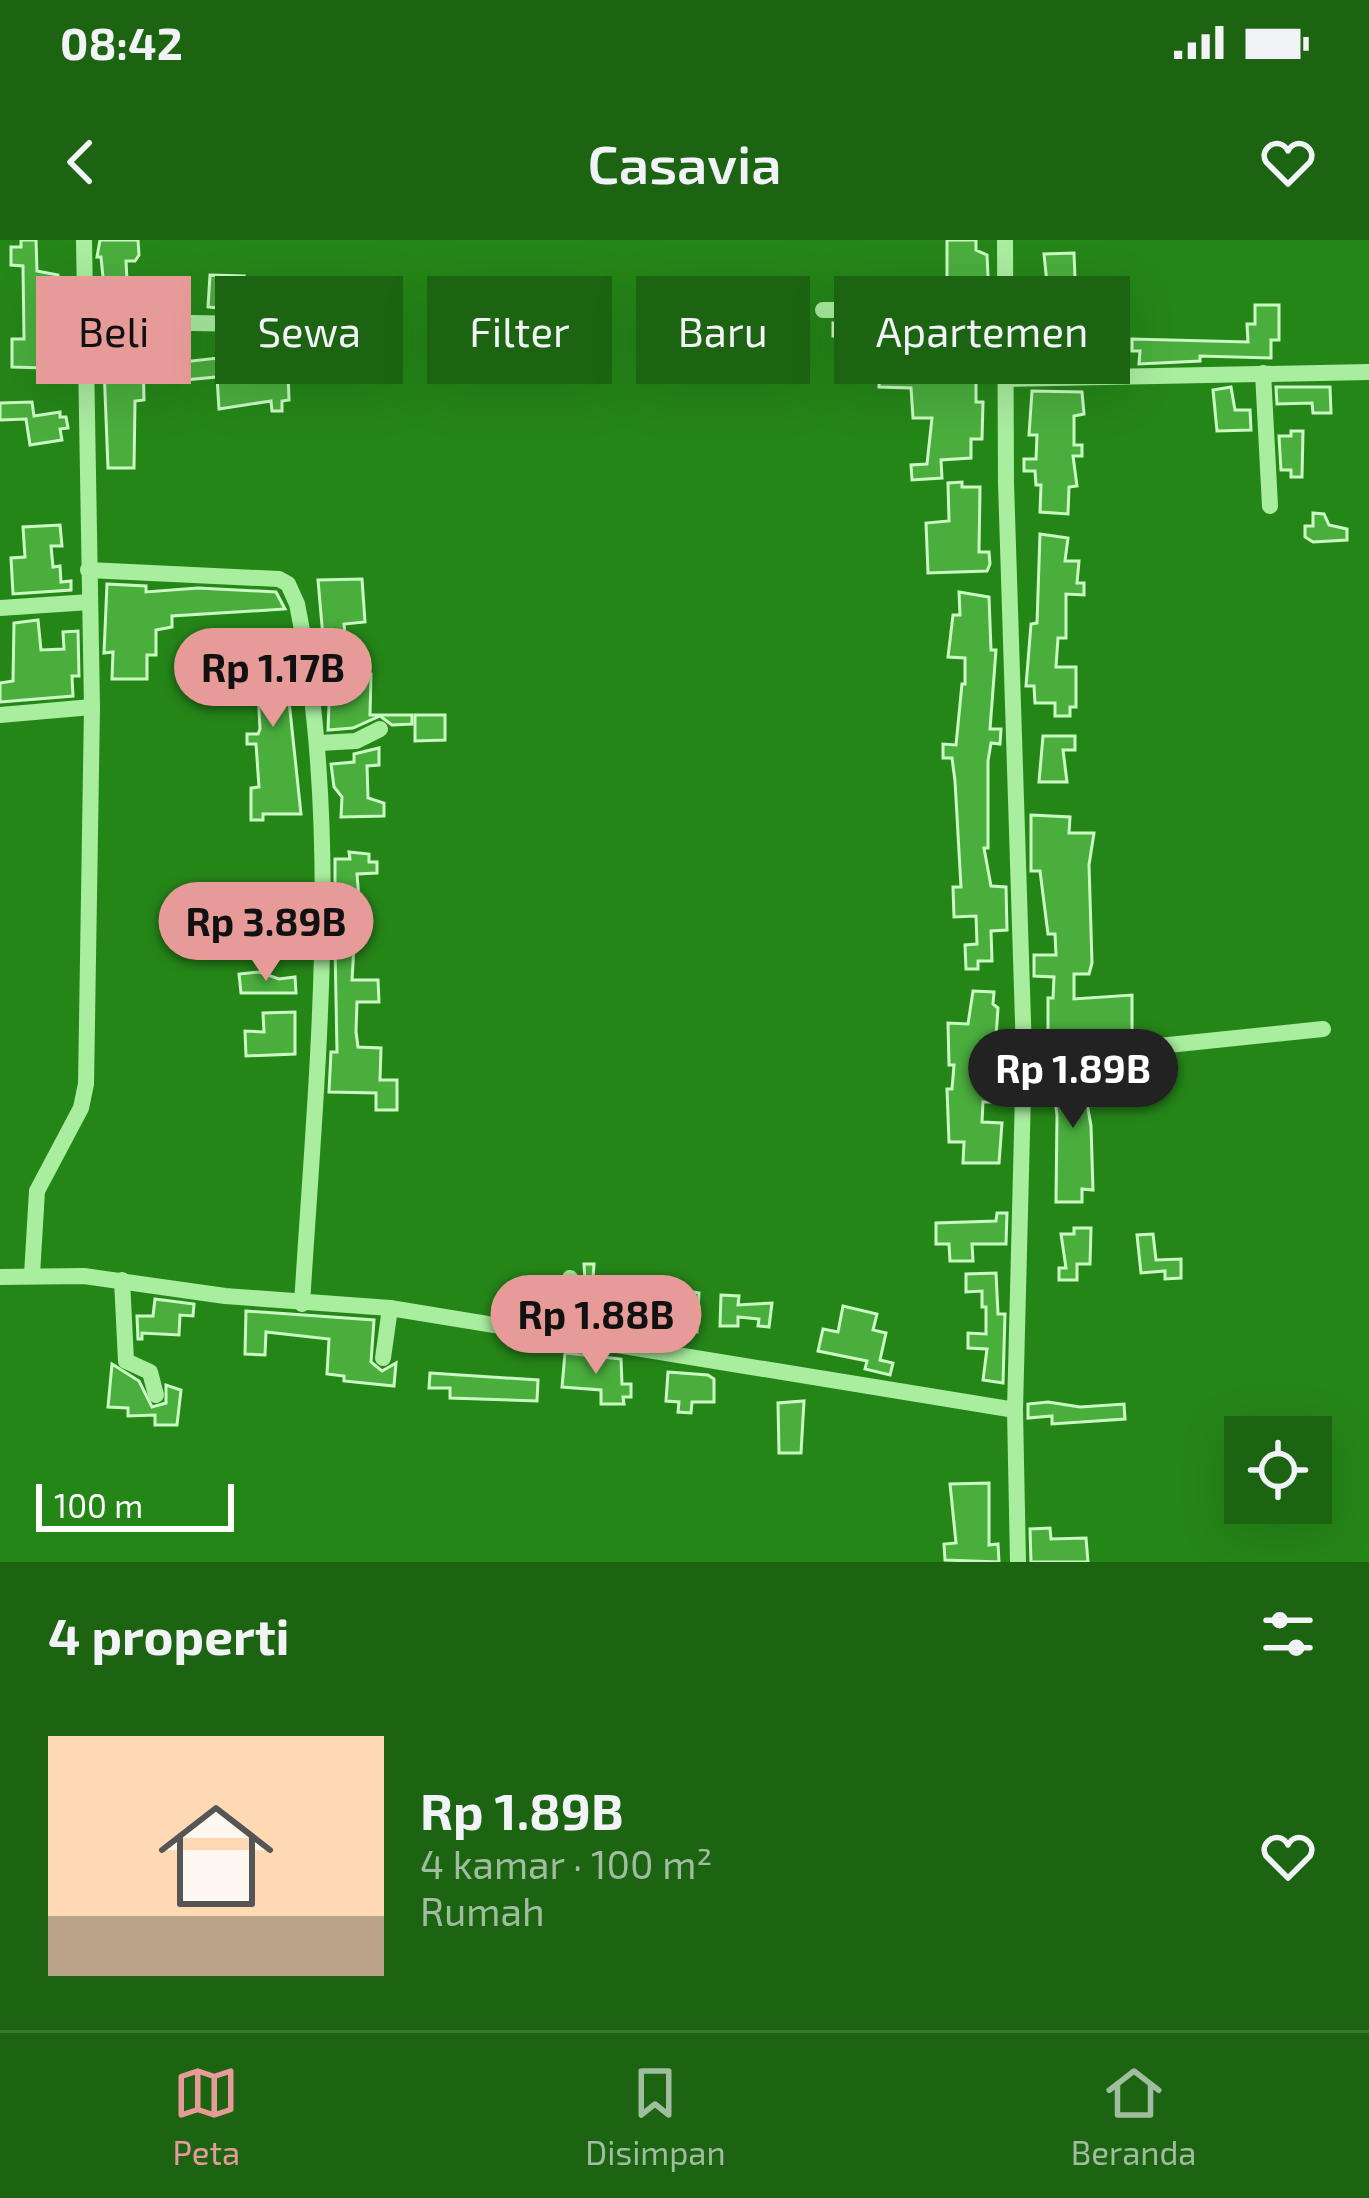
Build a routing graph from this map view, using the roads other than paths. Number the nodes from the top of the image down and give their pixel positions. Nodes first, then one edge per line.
1 (84, 240) edge
2 (1005, 240) edge
3 (85, 276) edge
4 (1006, 276) edge
5 (823, 310) dead end
6 (834, 310) edge
7 (1369, 372) edge
8 (1263, 373) junction
9 (1130, 376) edge
10 (87, 384) edge
11 (1006, 384) edge
12 (1270, 506) dead end
13 (88, 570) junction
14 (90, 602) junction
15 (0, 608) edge
16 (92, 707) junction
17 (0, 715) edge
18 (380, 729) dead end
19 (319, 743) junction
20 (1323, 1029) dead end
21 (1024, 1053) junction
22 (32, 1275) junction
23 (0, 1277) edge
24 (570, 1278) dead end
25 (122, 1280) junction
26 (302, 1304) junction
27 (390, 1308) junction
28 (576, 1341) junction
29 (383, 1358) dead end
30 (156, 1394) dead end
31 (1015, 1410) junction
32 (1018, 1562) edge

1 - 3 street
2 - 4 street
5 - 6 street
7 - 8 street
8 - 9 street
8 - 12 street
10 - 13 street
11 - 21 street
13 - 14 street
13 - 19 street
14 - 15 street
14 - 16 street
16 - 17 street
16 - 22 street
18 - 19 street
19 - 26 street
20 - 21 street
21 - 31 street
22 - 23 street
22 - 25 street
24 - 28 street
25 - 26 street
25 - 30 street
26 - 27 street
27 - 28 street
27 - 29 street
28 - 31 street
31 - 32 street

